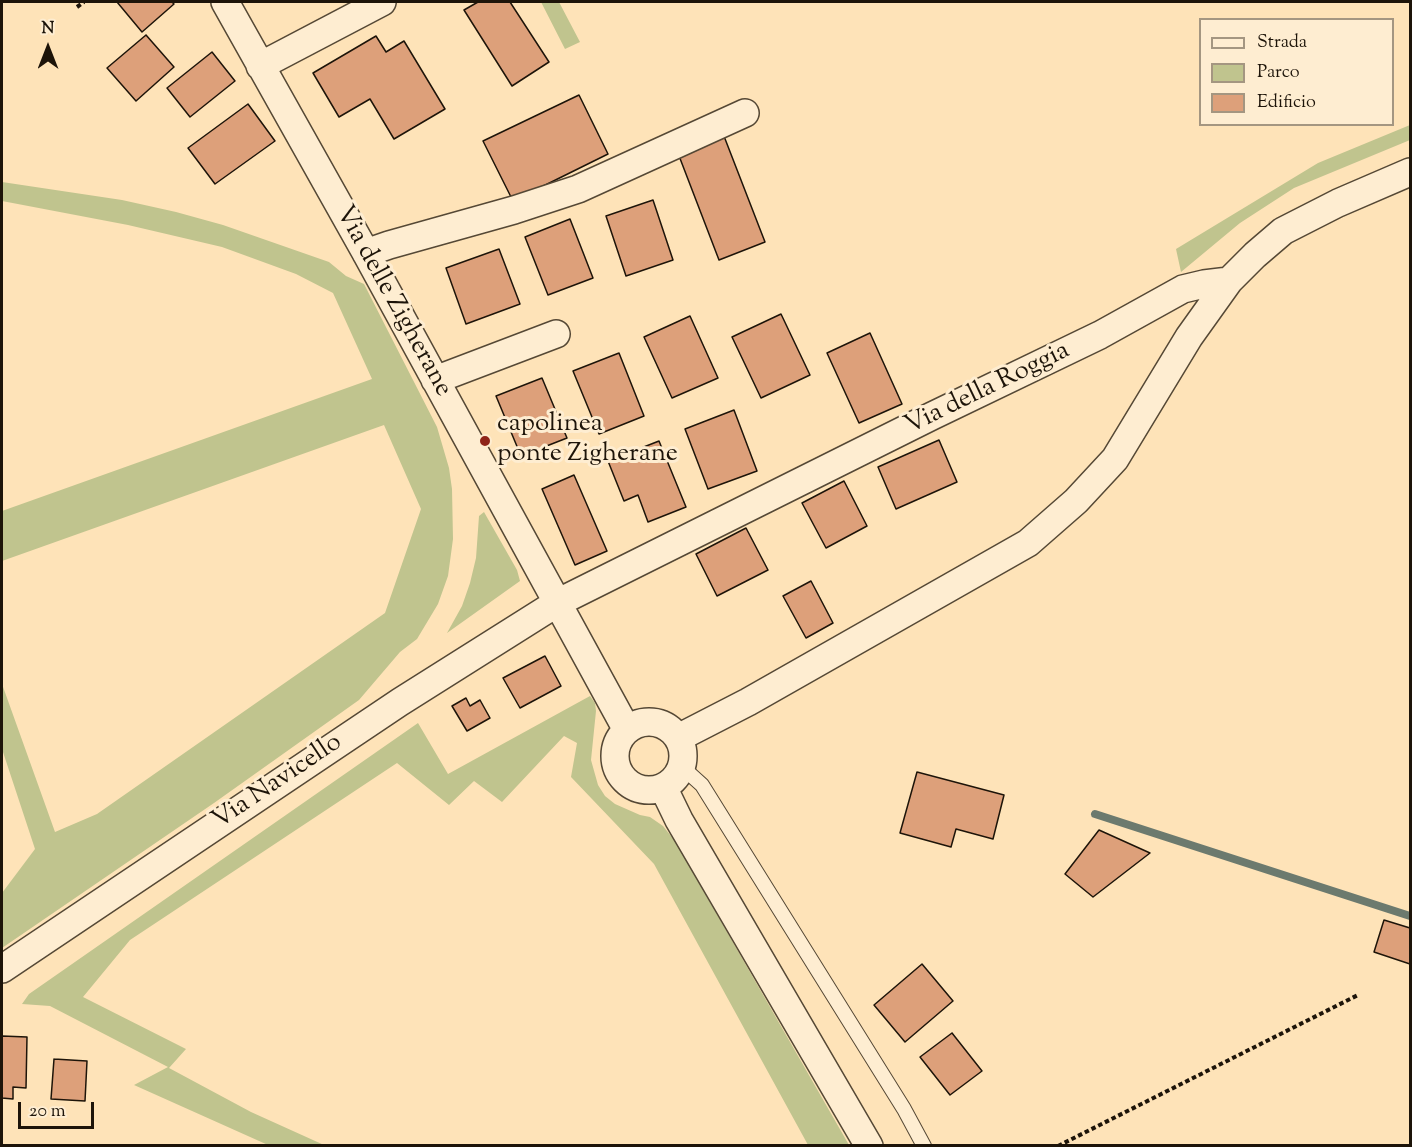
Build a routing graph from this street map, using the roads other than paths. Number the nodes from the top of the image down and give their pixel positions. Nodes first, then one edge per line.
1 (225, 2) edge
2 (382, 2) edge
3 (260, 66) junction
4 (745, 113) dead end
5 (1410, 172) edge
6 (366, 254) junction
7 (1229, 281) junction
8 (556, 334) dead end
9 (435, 380) junction
10 (557, 603) junction
11 (627, 730) junction
12 (678, 738) junction
13 (681, 766) junction
14 (663, 787) junction
15 (2, 969) edge
16 (869, 1146) edge
17 (924, 1146) edge

1 - 3 street, Via delle Zigherane
2 - 3 street
3 - 6 street, Via delle Zigherane
4 - 6 street
5 - 7 street
6 - 9 street, Via delle Zigherane
7 - 10 street, Via della Roggia
7 - 12 street
8 - 9 street
9 - 10 street, Via delle Zigherane
10 - 11 street, Via delle Zigherane
10 - 15 street, Via Navicello
11 - 12 street
11 - 14 street
12 - 13 street
13 - 14 street
13 - 17 lane
14 - 16 street

